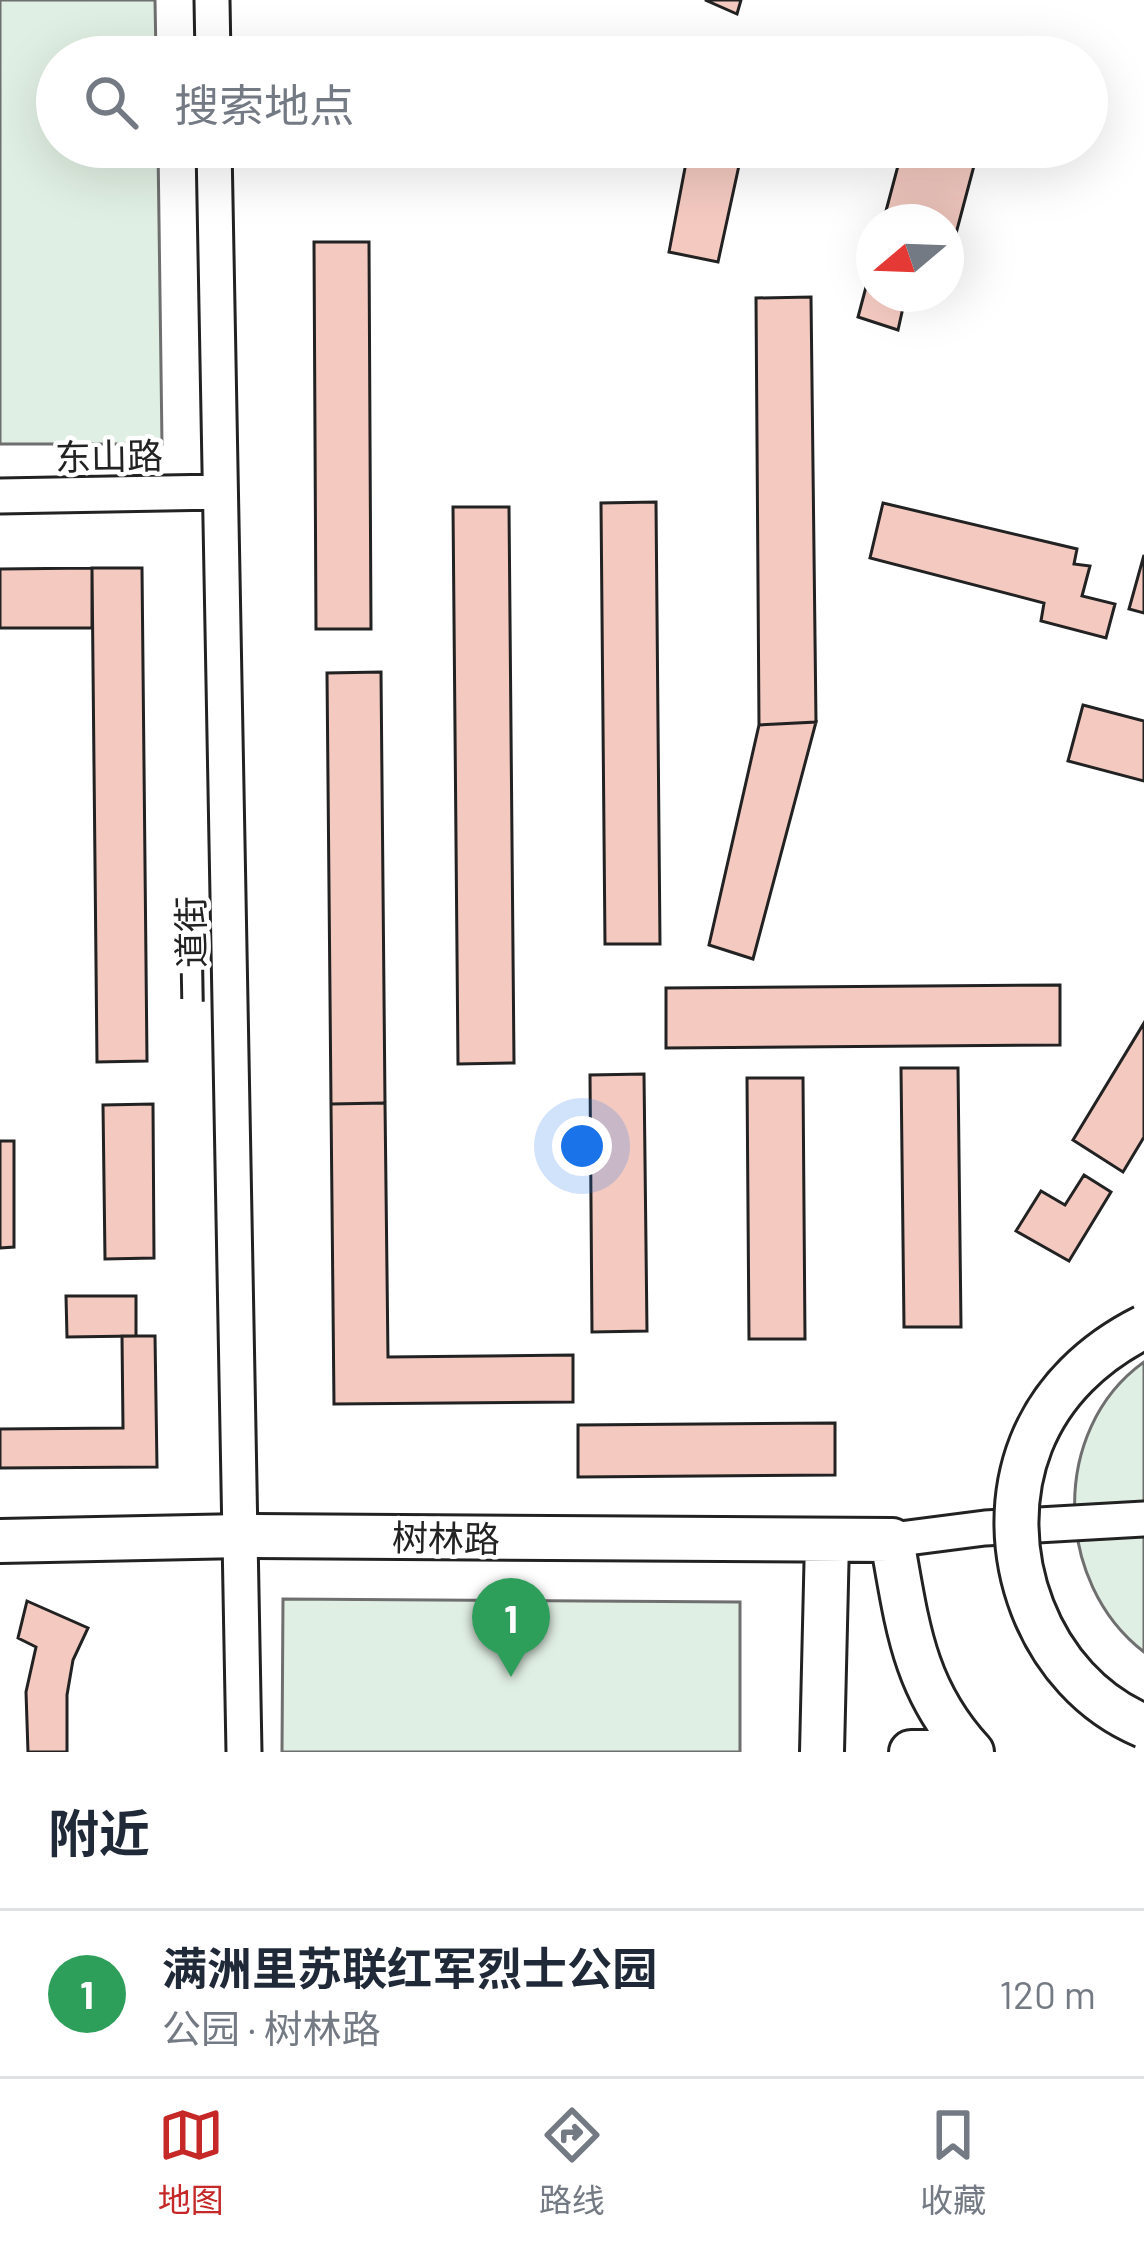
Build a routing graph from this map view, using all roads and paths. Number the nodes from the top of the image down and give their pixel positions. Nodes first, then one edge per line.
1 (212, 0) edge
2 (213, 36) edge
3 (214, 168) edge
4 (219, 492) junction
5 (0, 496) edge
6 (1144, 1327) edge
7 (1144, 1519) edge
8 (242, 1535) junction
9 (892, 1540) junction
10 (0, 1541) edge
11 (827, 1541) junction
12 (1144, 1726) edge
13 (244, 1752) edge
14 (821, 1752) edge
15 (911, 1752) edge
16 (949, 1752) edge
17 (972, 1752) edge

1 - 2 street
3 - 4 street, 二道街
4 - 5 street, 东山路
4 - 8 street, 二道街
6 - 12 main road, bridge
7 - 9 street
8 - 10 main road, 树林路
8 - 11 main road, 树林路
8 - 13 street, 二道街
9 - 11 main road, 树林路
9 - 17 main road
11 - 14 main road
15 - 16 main road

